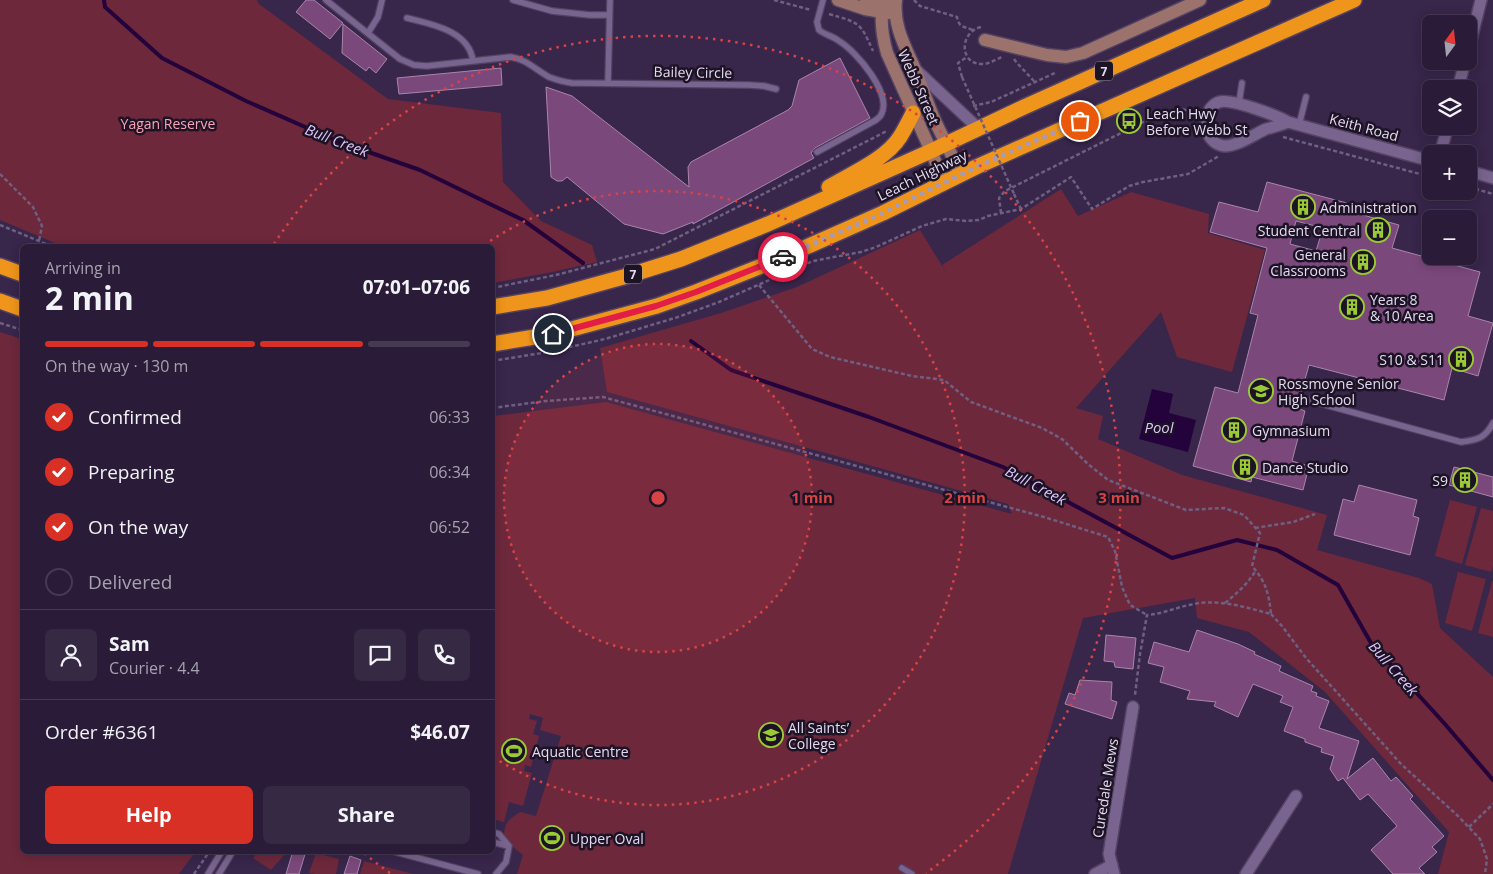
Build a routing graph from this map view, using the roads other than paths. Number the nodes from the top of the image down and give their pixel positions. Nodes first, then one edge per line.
1 (326, 0) edge
2 (382, 0) edge
3 (514, 0) edge
4 (610, 0) edge
5 (823, 0) edge
6 (838, 0) edge
7 (866, 0) edge
8 (1200, 0) edge
9 (1263, 0) edge
10 (1354, 0) edge
11 (1482, 0) edge
12 (889, 5) edge
13 (609, 15) junction
14 (1478, 15) edge
15 (407, 18) dead end
16 (368, 33) junction
17 (985, 40) road end
18 (473, 61) junction
19 (914, 68) junction
20 (608, 83) junction
21 (1242, 83) dead end
22 (776, 89) dead end
23 (1306, 97) dead end
24 (1239, 103) junction
25 (914, 112) junction
26 (1289, 124) junction
27 (979, 129) junction
28 (946, 144) junction
29 (931, 151) junction
30 (817, 152) dead end
31 (1422, 159) edge
32 (1477, 174) edge
33 (961, 175) junction
34 (1493, 178) edge
35 (944, 183) junction
36 (768, 224) junction
37 (0, 266) edge
38 (20, 273) edge
39 (0, 301) edge
40 (495, 307) edge
41 (20, 308) edge
42 (495, 344) edge
43 (1304, 399) dead end
44 (1493, 423) edge
45 (1134, 707) road end
46 (1296, 796) dead end
47 (495, 833) edge
48 (495, 843) edge
49 (509, 846) junction
50 (220, 854) edge
51 (231, 854) edge
52 (403, 854) edge
53 (902, 868) dead end
54 (1113, 870) edge
55 (208, 874) edge
56 (219, 874) edge
57 (478, 874) edge
58 (496, 874) edge
59 (912, 874) edge
60 (1095, 874) edge
61 (1246, 874) edge

1 - 16 lane, Bailey Circle
2 - 16 lane
3 - 13 lane
4 - 13 lane
5 - 30 lane
6 - 12 street
7 - 12 street
8 - 17 street
9 - 27 highway, Leach Highway / 7
10 - 33 highway, Leach Highway
11 - 14 street
12 - 19 street, Webb Street
12 - 25 street, Webb Street
13 - 20 lane
15 - 18 lane
16 - 18 lane, Bailey Circle
18 - 20 lane, Bailey Circle
19 - 27 street, Webb Street
19 - 28 street, Webb Street
20 - 22 lane, Bailey Circle
21 - 24 lane
23 - 26 lane
24 - 26 street, Keith Road
24 - 26 street, Keith Road
25 - 29 street, Webb Street
25 - 36 highway
26 - 31 street, Keith Road
27 - 28 highway, Leach Highway / 7
28 - 29 highway, Leach Highway / 7
28 - 33 street, Webb Street
29 - 35 street, Webb Street
29 - 36 highway, Leach Highway / 7
32 - 34 street
33 - 35 highway, Leach Highway
35 - 42 highway, Leach Highway
36 - 40 highway, Leach Highway / 7
37 - 38 highway
39 - 41 highway
43 - 44 lane
45 - 54 street, Curedale Mews
46 - 61 street
47 - 49 lane
48 - 49 lane
49 - 58 lane
50 - 55 lane
51 - 56 lane
52 - 57 lane
53 - 59 lane
54 - 60 street

